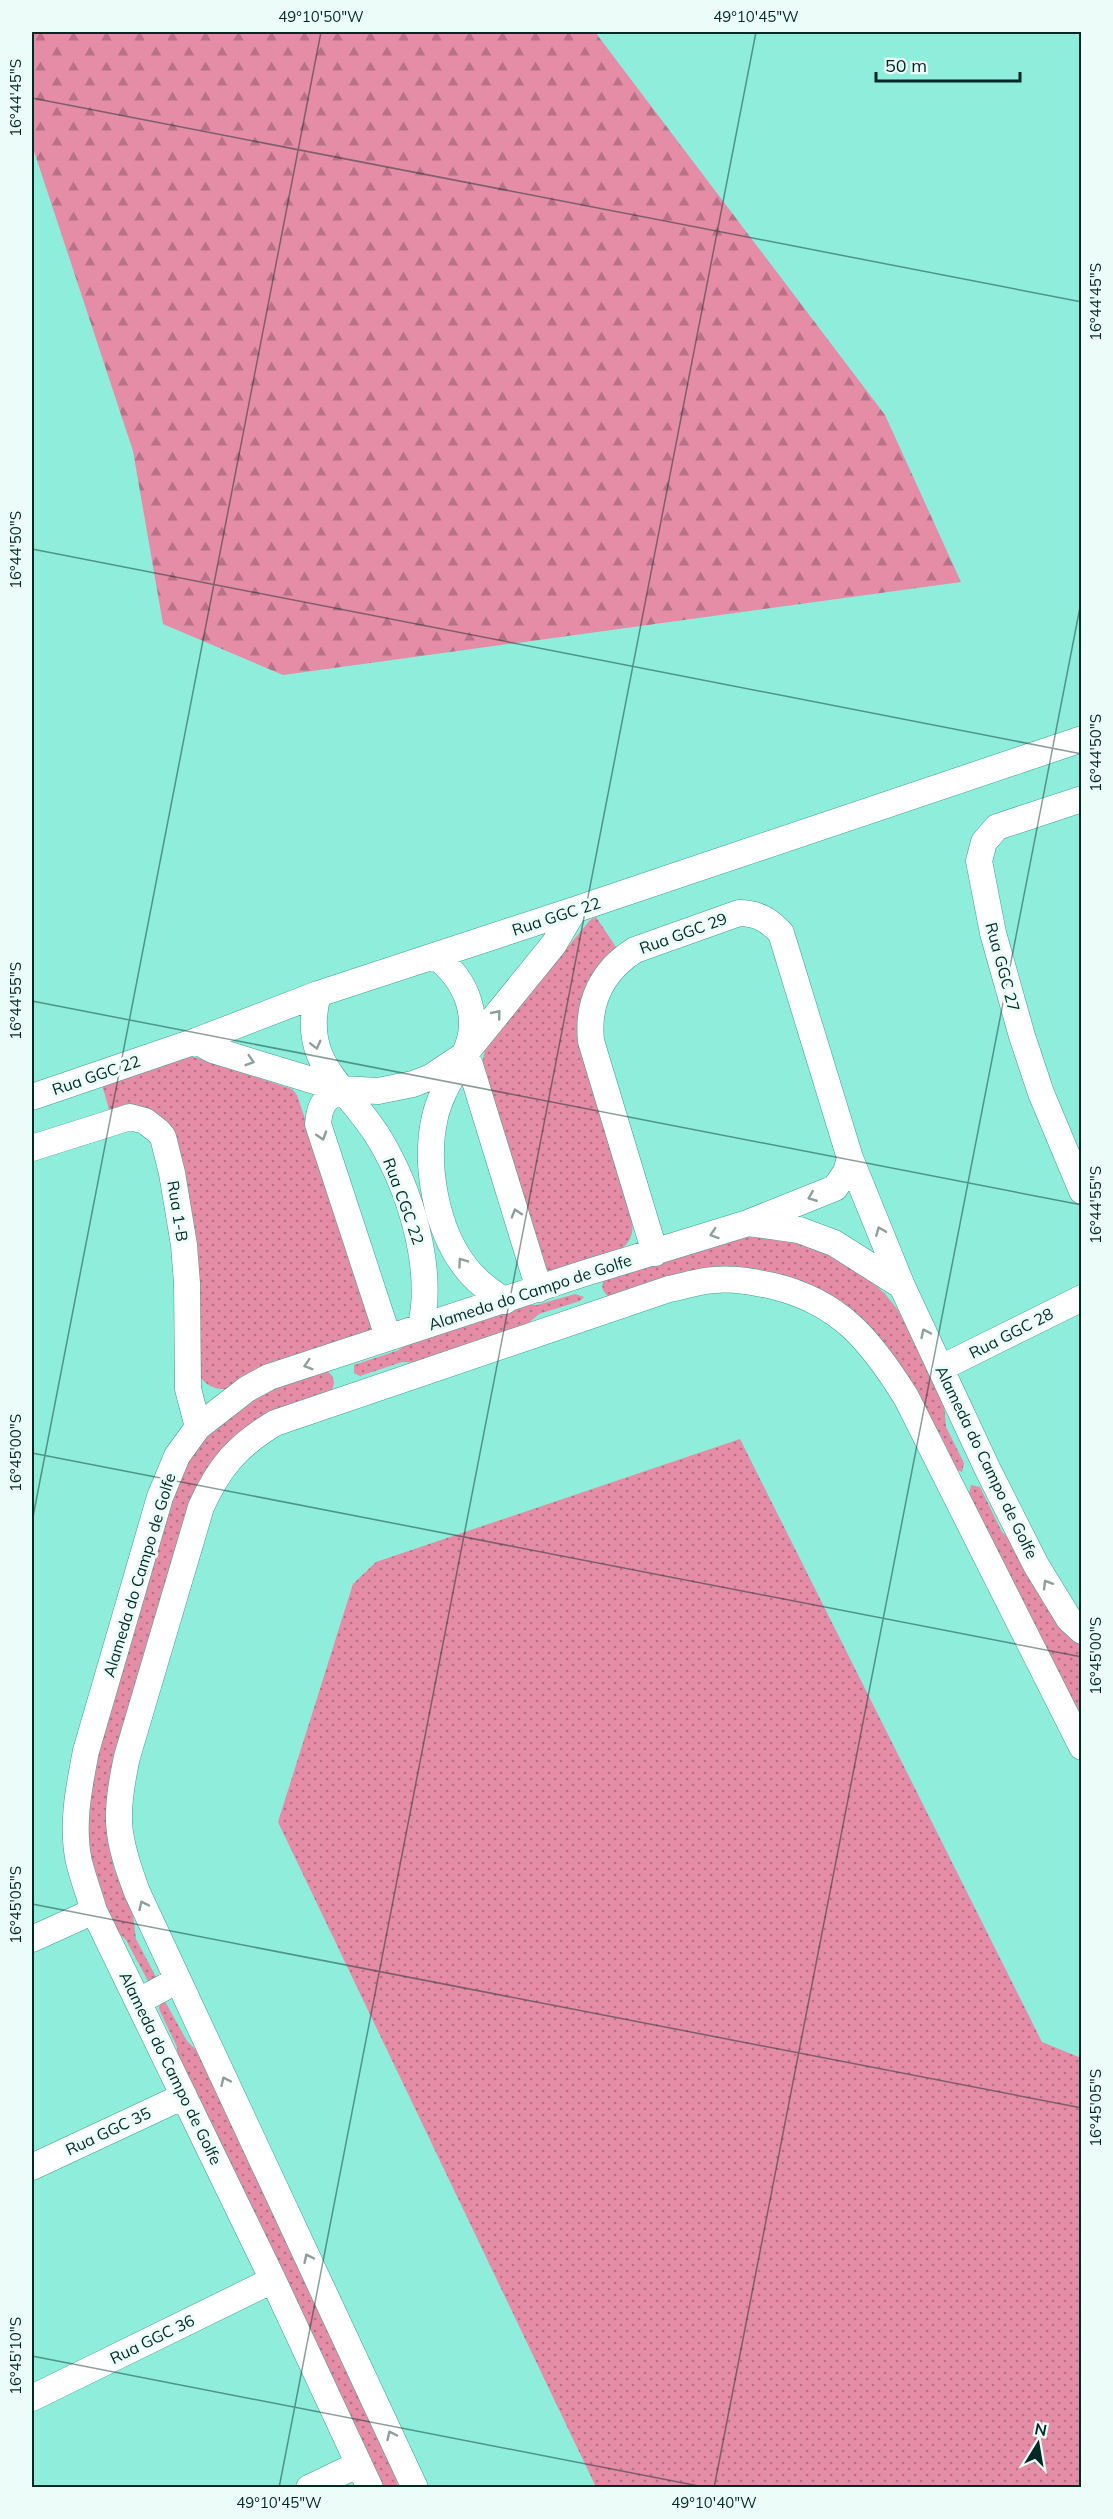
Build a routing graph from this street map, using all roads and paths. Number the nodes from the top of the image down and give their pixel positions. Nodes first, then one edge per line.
1 (1082, 739) edge
2 (1082, 799) edge
3 (574, 910) junction
4 (435, 956) junction
5 (318, 994) junction
6 (196, 1041) junction
7 (464, 1055) junction
8 (341, 1089) junction
9 (32, 1097) edge
10 (32, 1148) edge
11 (850, 1158) junction
12 (1082, 1191) edge
13 (748, 1223) junction
14 (655, 1252) junction
15 (582, 1274) junction
16 (902, 1286) junction
17 (539, 1289) junction
18 (1082, 1298) edge
19 (505, 1301) junction
20 (595, 1312) junction
21 (422, 1326) junction
22 (388, 1337) junction
23 (341, 1354) junction
24 (941, 1368) junction
25 (354, 1395) junction
26 (198, 1427) junction
27 (988, 1470) junction
28 (951, 1487) junction
29 (1082, 1631) edge
30 (1082, 1747) edge
31 (94, 1911) junction
32 (32, 1939) edge
33 (178, 1980) junction
34 (139, 2001) junction
35 (184, 2096) junction
36 (32, 2168) edge
37 (273, 2280) junction
38 (32, 2398) edge
39 (358, 2464) junction
40 (309, 2487) edge
41 (370, 2487) edge
42 (415, 2487) edge

1 - 3 street, Rua GGC 22
2 - 12 street, Rua GGC 27
3 - 4 street, Rua GGC 22
7 -> 3 street, Rua CGC 22
4 - 5 street, Rua GGC 22
4 - 7 street
5 - 6 street, Rua GGC 22
5 -> 8 street
6 -> 8 street, Rua CGC 22
6 - 9 street, Rua GGC 22
7 - 8 street, Rua CGC 22
17 -> 7 street
19 -> 7 street, Rua CGC 22
8 - 21 street, Rua CGC 22
8 -> 22 street
10 - 26 street, Rua 1-B
11 -> 13 street
11 - 14 street, Rua GGC 29
16 -> 11 street, Rua GGC 29
13 -> 14 street, Alameda do Campo de Golfe
13 - 16 street, Alameda do Campo de Golfe
14 - 15 street, Alameda do Campo de Golfe
15 - 17 street, Alameda do Campo de Golfe
15 - 20 street
24 -> 16 street, Alameda do Campo de Golfe
17 - 19 street, Alameda do Campo de Golfe
18 - 24 street, Rua GGC 28
19 - 21 street, Alameda do Campo de Golfe
20 - 25 street
20 - 28 street
21 - 22 street, Alameda do Campo de Golfe
22 - 23 street, Alameda do Campo de Golfe
23 - 25 street
23 -> 26 street, Alameda do Campo de Golfe
24 - 27 street, Alameda do Campo de Golfe
33 -> 25 street
26 - 31 street, Alameda do Campo de Golfe
27 - 28 street
29 -> 27 street, Alameda do Campo de Golfe
28 - 30 street
31 - 32 street
31 - 34 street, Alameda do Campo de Golfe
33 - 34 street
42 -> 33 street
34 - 35 street, Alameda do Campo de Golfe
35 - 36 street, Rua GGC 35
35 - 37 street, Alameda do Campo de Golfe
37 - 38 street, Rua GGC 36
37 - 39 street, Alameda do Campo de Golfe
39 - 40 street
39 - 41 street, Alameda do Campo de Golfe

